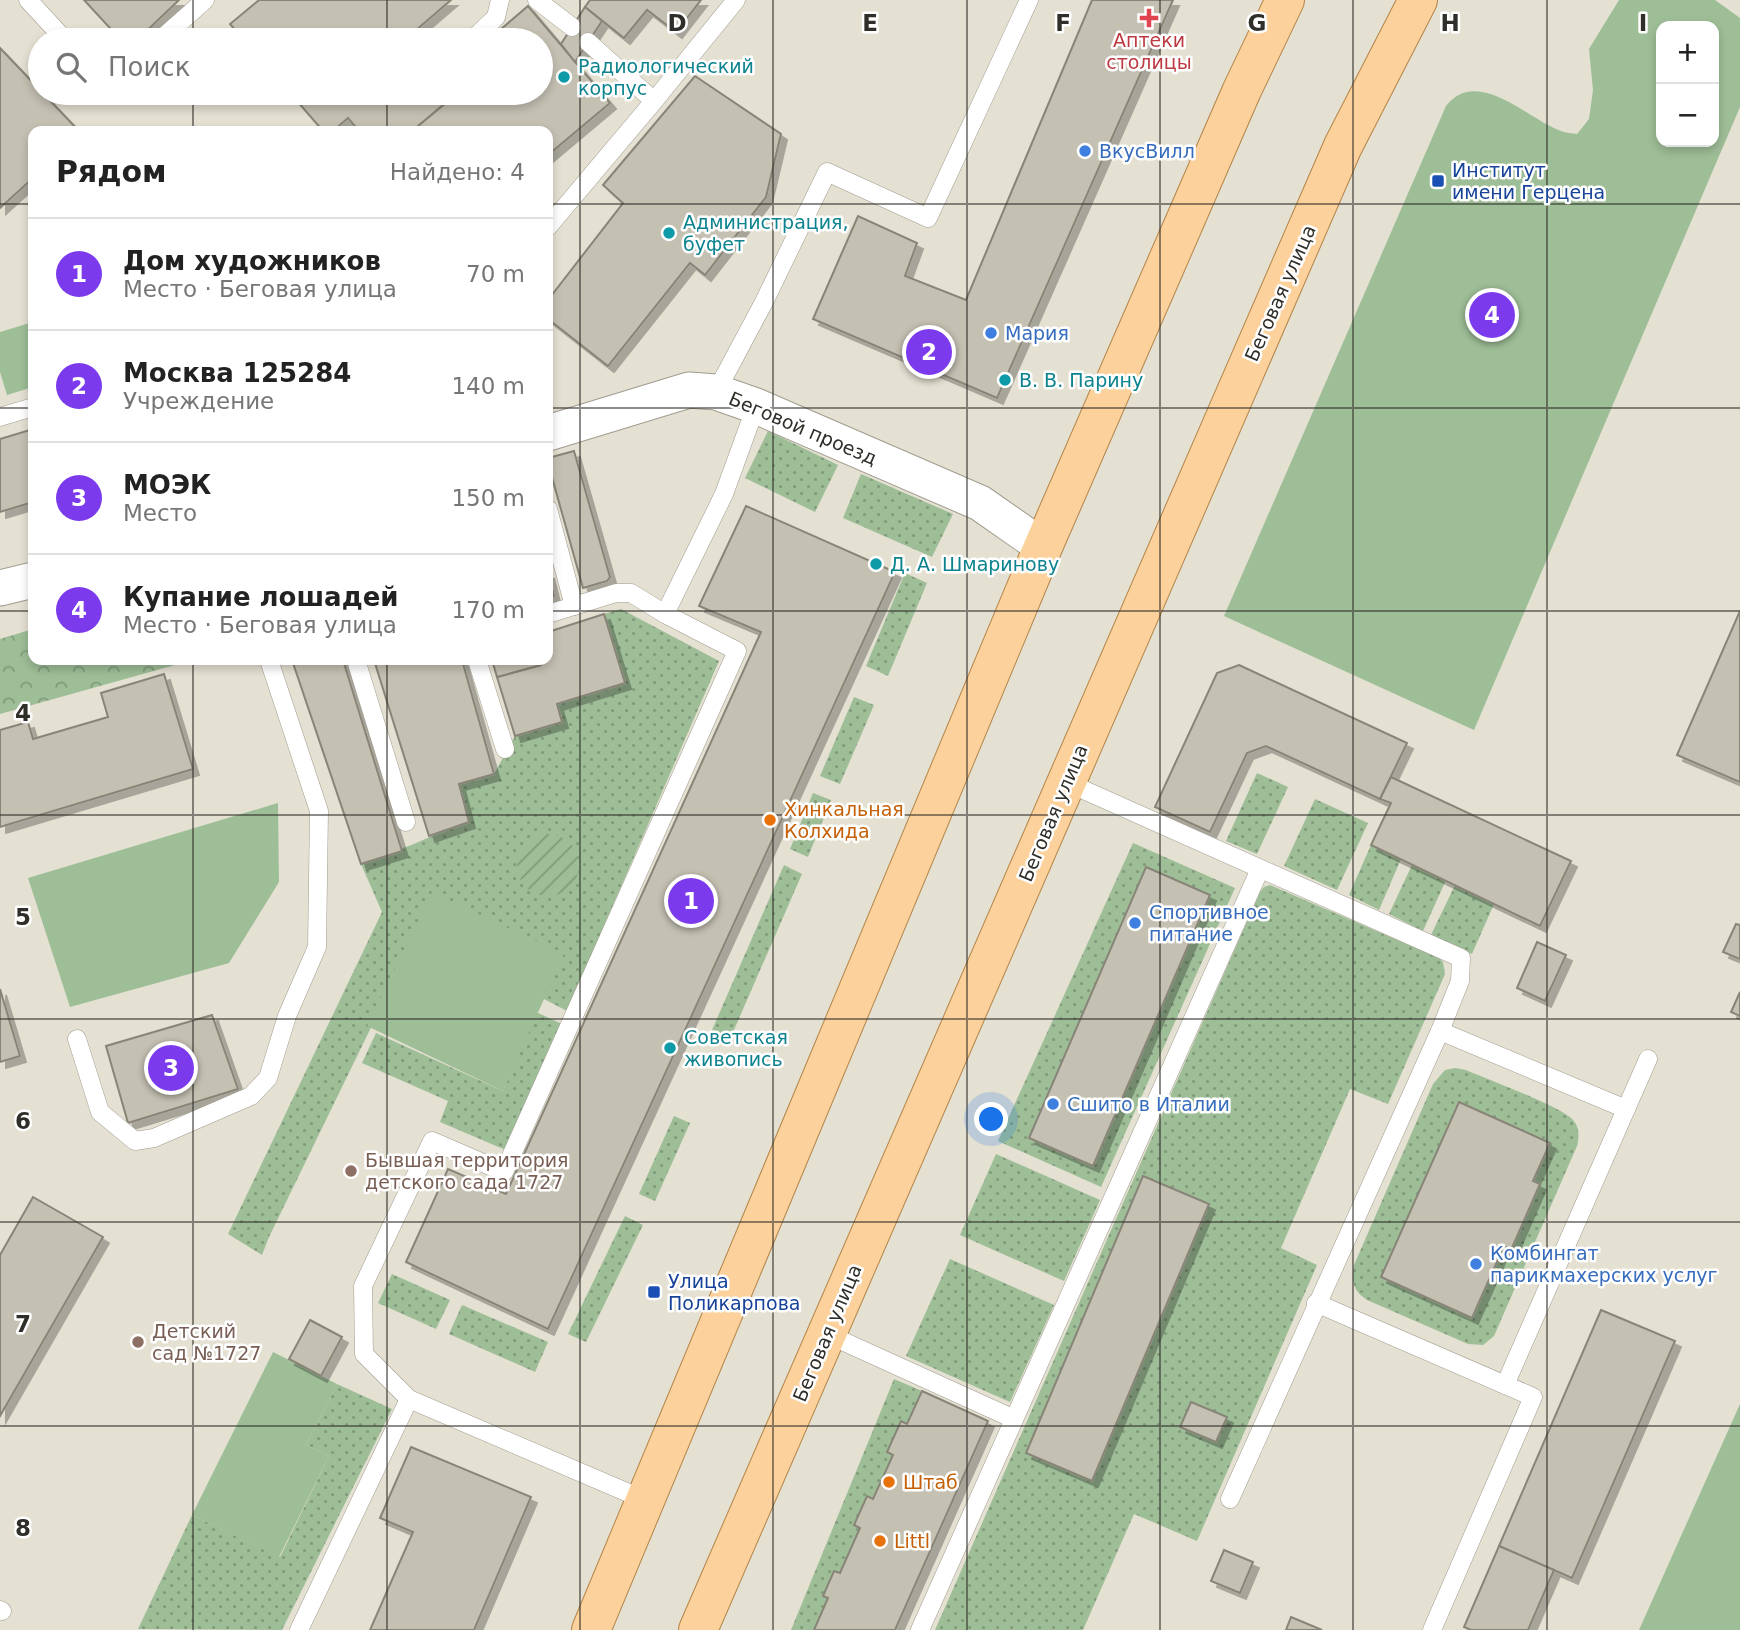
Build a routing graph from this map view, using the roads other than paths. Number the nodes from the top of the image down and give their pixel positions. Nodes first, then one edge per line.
1 (28, 0) edge
2 (205, 0) edge
3 (500, 0) edge
4 (537, 0) edge
5 (736, 0) edge
6 (1029, 0) edge
7 (1286, 0) edge
8 (1418, 0) edge
9 (572, 27) dead end
10 (54, 28) edge
11 (174, 28) edge
12 (485, 28) edge
13 (588, 42) dead end
14 (654, 102) junction
15 (553, 221) edge
16 (702, 391) junction
17 (756, 406) junction
18 (28, 409) edge
19 (0, 417) edge
20 (553, 432) edge
21 (553, 528) edge
22 (1043, 547) junction
23 (28, 581) edge
24 (0, 589) edge
25 (574, 606) junction
26 (553, 612) edge
27 (665, 614) junction
28 (271, 665) edge
29 (358, 665) edge
30 (479, 665) edge
31 (505, 749) dead end
32 (1066, 782) junction
33 (406, 822) dead end
34 (1260, 869) junction
35 (1440, 1031) junction
36 (77, 1038) dead end
37 (1648, 1059) dead end
38 (1626, 1109) junction
39 (1316, 1303) junction
40 (827, 1334) junction
41 (1505, 1385) junction
42 (409, 1399) junction
43 (1014, 1419) junction
44 (1230, 1499) dead end
45 (645, 1500) junction
46 (299, 1630) edge
47 (591, 1630) edge
48 (698, 1630) edge
49 (920, 1630) edge
50 (1432, 1630) edge

1 - 10 lane
2 - 11 lane
3 - 12 lane
4 - 9 lane
5 - 14 lane
6 - 16 lane
7 - 22 main road
8 - 32 main road, Беговая улица
13 - 14 lane
14 - 15 lane
16 - 17 street, Беговой проезд
16 - 20 street
17 - 22 street, Беговой проезд
17 - 27 lane
18 - 19 lane
21 - 25 lane
22 - 45 main road
23 - 24 street
25 - 26 lane
25 - 27 lane
27 - 42 lane
28 - 36 lane
29 - 33 lane
30 - 31 lane
32 - 34 lane
32 - 40 main road, Беговая улица
34 - 35 lane
34 - 43 lane
35 - 38 lane
35 - 39 lane
37 - 38 lane
38 - 41 lane
39 - 41 lane
39 - 44 lane
40 - 43 lane
40 - 48 main road, Беговая улица
41 - 50 lane
42 - 45 lane
42 - 46 lane
43 - 49 lane
45 - 47 main road

